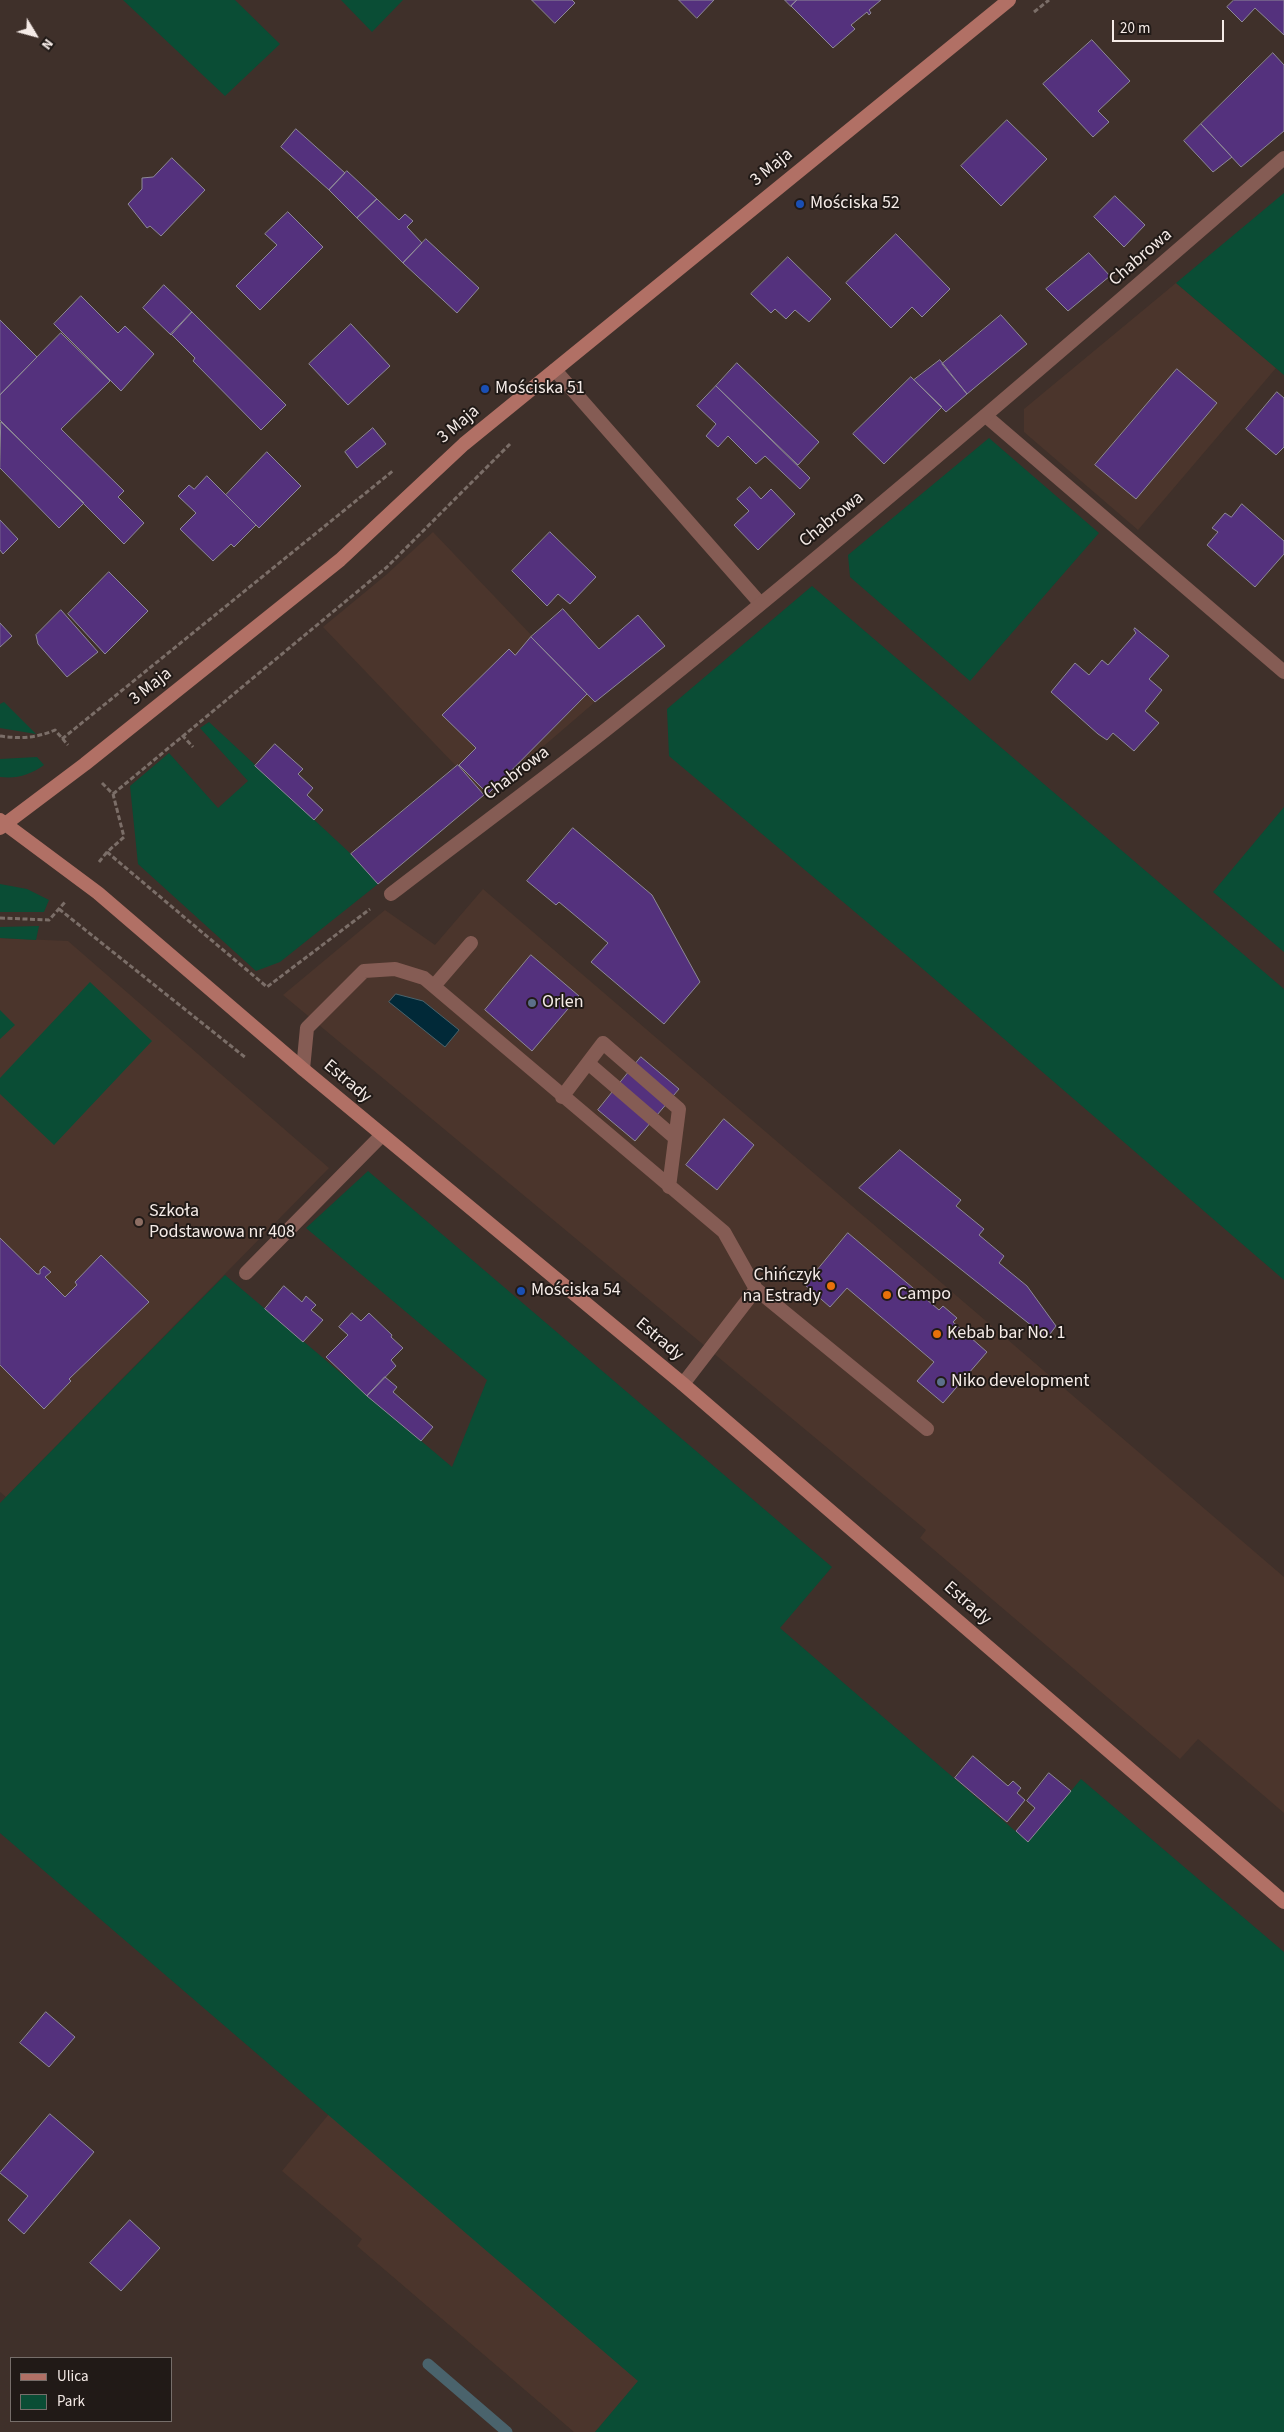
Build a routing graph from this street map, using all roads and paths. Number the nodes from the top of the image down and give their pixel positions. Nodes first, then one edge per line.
1 (1009, 0) edge
2 (1049, 0) edge
3 (1033, 12) dead end
4 (1284, 158) edge
5 (555, 370) junction
6 (987, 416) junction
7 (517, 437) dead end
8 (760, 603) junction
9 (1284, 672) edge
10 (0, 736) edge
11 (182, 736) junction
12 (62, 739) dead end
13 (193, 747) dead end
14 (2, 824) edge
15 (391, 894) joint
16 (0, 918) edge
17 (471, 943) dead end
18 (434, 986) junction
19 (250, 1062) dead end
20 (588, 1063) junction
21 (303, 1069) junction
22 (562, 1097) junction
23 (382, 1135) junction
24 (674, 1137) junction
25 (669, 1187) junction
26 (246, 1273) dead end
27 (756, 1289) junction
28 (683, 1384) junction
29 (927, 1428) dead end
30 (1284, 1902) edge

1 - 5 main road, 3 Maja
2 - 3 path
4 - 6 street, Chabrowa
5 - 8 street
5 - 14 main road, 3 Maja
6 - 8 street, Chabrowa
6 - 9 street
7 - 11 path
8 - 15 street, Chabrowa
10 - 12 path
11 - 13 path
11 - 15 path
14 - 21 main road, Estrady
16 - 19 path
17 - 18 street
18 - 21 street
18 - 22 street
20 - 22 street
20 - 24 street
20 - 24 street
21 - 23 main road, Estrady
22 - 25 street
23 - 26 street
23 - 28 main road, Estrady
24 - 25 street
25 - 27 street
27 - 28 street
27 - 29 street
28 - 30 main road, Estrady

